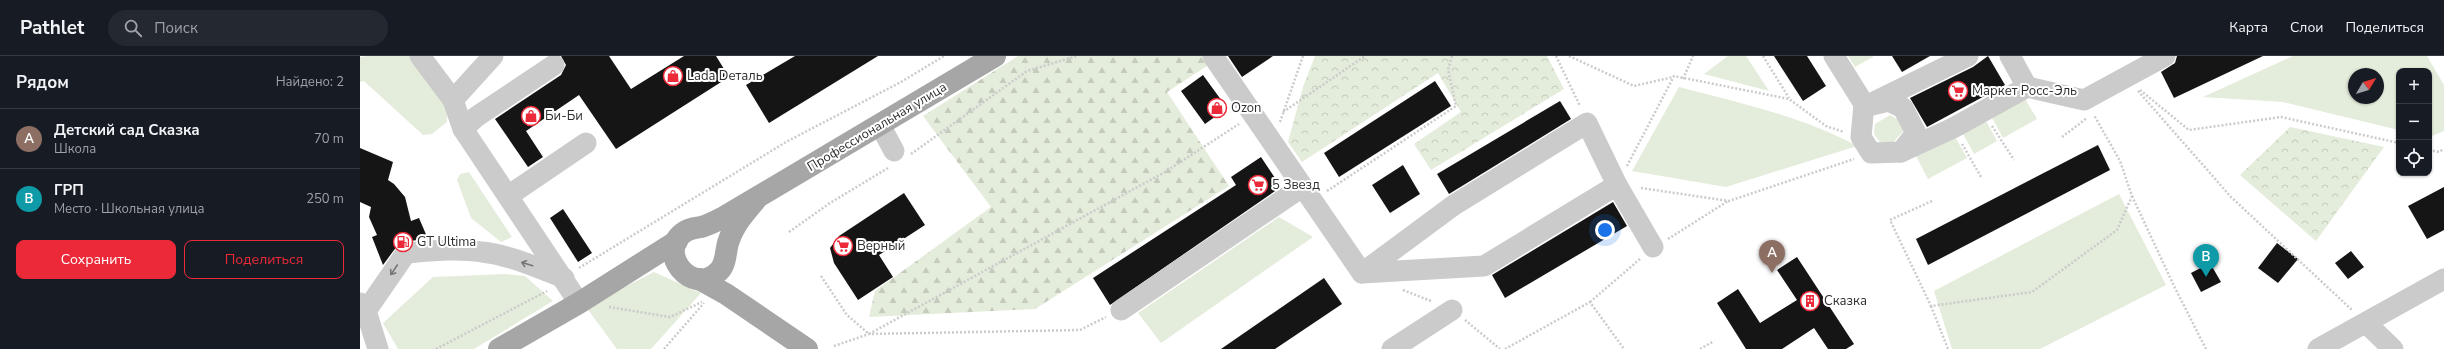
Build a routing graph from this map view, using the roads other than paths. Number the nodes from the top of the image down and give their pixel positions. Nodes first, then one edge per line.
1 (420, 56) edge
2 (493, 56) edge
3 (995, 56) edge
4 (1213, 56) edge
5 (1834, 56) edge
6 (1968, 56) edge
7 (2010, 56) edge
8 (2165, 56) edge
9 (554, 65) dead end
10 (2027, 87) junction
11 (453, 100) junction
12 (1864, 107) junction
13 (880, 125) junction
14 (462, 129) junction
15 (586, 143) dead end
16 (1901, 152) junction
17 (897, 158) road end
18 (1617, 185) junction
19 (1307, 194) junction
20 (508, 196) junction
21 (758, 197) junction
22 (701, 227) junction
23 (677, 241) junction
24 (1653, 247) dead end
25 (724, 258) junction
26 (634, 270) junction
27 (679, 270) junction
28 (1362, 273) junction
29 (570, 276) junction
30 (699, 279) junction
31 (2444, 279) edge
32 (587, 298) junction
33 (362, 308) edge
34 (747, 308) junction
35 (1121, 310) road end
36 (1452, 310) road end
37 (2366, 323) junction
38 (378, 349) edge
39 (499, 349) edge
40 (807, 349) edge
41 (1392, 349) edge
42 (2318, 349) edge
43 (2375, 349) edge
44 (2393, 349) edge

1 - 11 street
2 - 11 street
3 - 13 main road, Профессиональная улица
4 - 19 street
5 - 12 street
6 - 12 street
7 - 10 street
8 - 10 street
9 - 14 street
10 - 16 street
11 - 14 street
12 - 16 street
12 - 16 street
13 - 17 street
13 - 21 main road, Профессиональная улица
14 - 20 street
15 - 20 street
18 - 24 street
18 - 28 street
18 - 28 street
19 - 28 street
19 - 35 street
20 - 29 street
21 - 22 main road, Профессиональная улица
21 - 25 main road, Профессиональная улица
22 - 23 main road, Профессиональная улица
22 - 25 main road
23 - 26 main road, Профессиональная улица
23 - 27 main road
25 - 30 main road, Профессиональная улица
25 - 34 main road
26 - 27 main road, Профессиональная улица
26 - 32 main road, Профессиональная улица
27 - 30 main road, Профессиональная улица
29 - 32 street
29 -> 33 street
30 - 34 main road
31 - 37 street
32 - 39 main road, Профессиональная улица
33 - 38 street
34 - 40 main road
36 - 41 street
37 - 42 street
37 - 43 street
37 - 44 street

